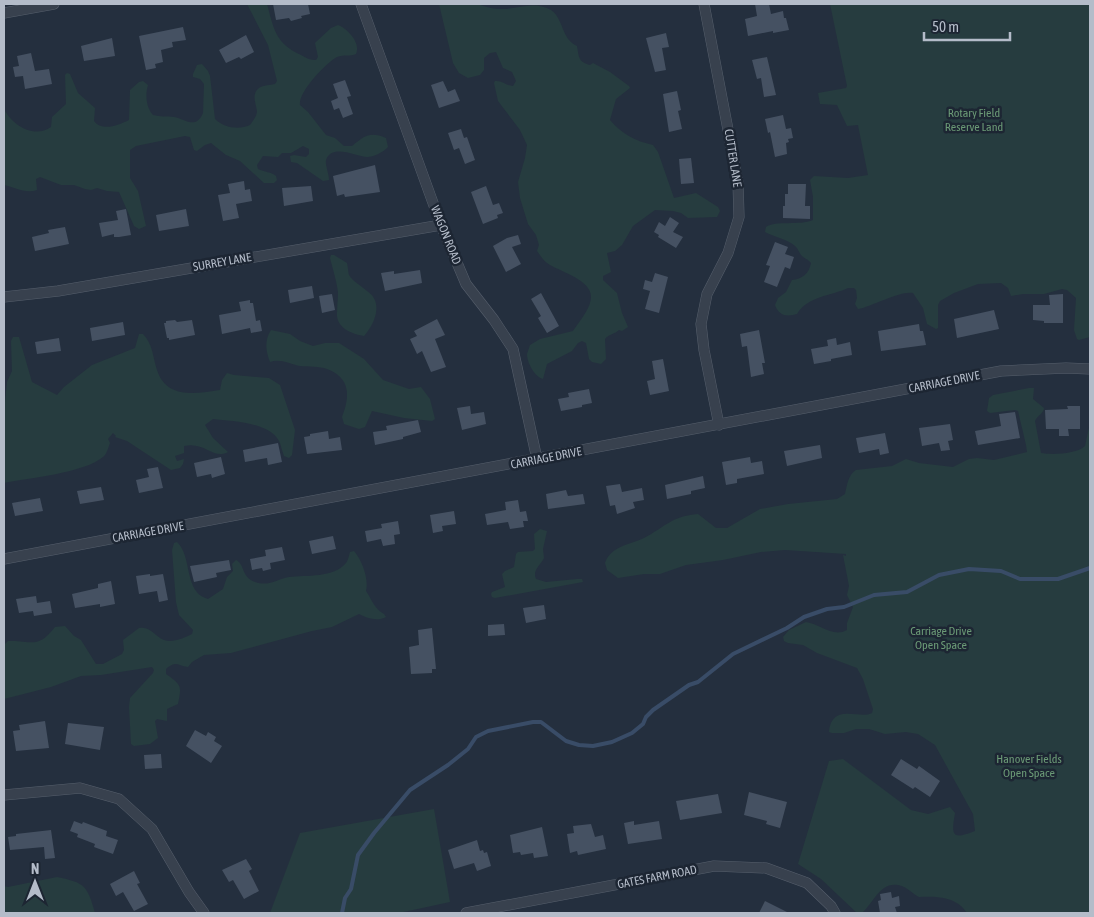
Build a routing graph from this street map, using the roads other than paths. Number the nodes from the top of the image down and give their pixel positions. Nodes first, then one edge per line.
1 (54, 4) edge
2 (361, 4) edge
3 (704, 4) edge
4 (4, 13) edge
5 (440, 225) junction
6 (4, 297) edge
7 (1090, 369) edge
8 (719, 425) junction
9 (537, 459) junction
10 (4, 559) edge
11 (4, 795) edge
12 (204, 913) edge
13 (466, 913) edge
14 (834, 913) edge

1 - 4 street
2 - 5 street, WAGON ROAD
3 - 8 street, CUTTER LANE
5 - 6 street, SURREY LANE
5 - 9 street, WAGON ROAD
7 - 8 street, CARRIAGE DRIVE
8 - 9 street, CARRIAGE DRIVE
9 - 10 street, CARRIAGE DRIVE
11 - 12 street
13 - 14 street, GATES FARM ROAD

